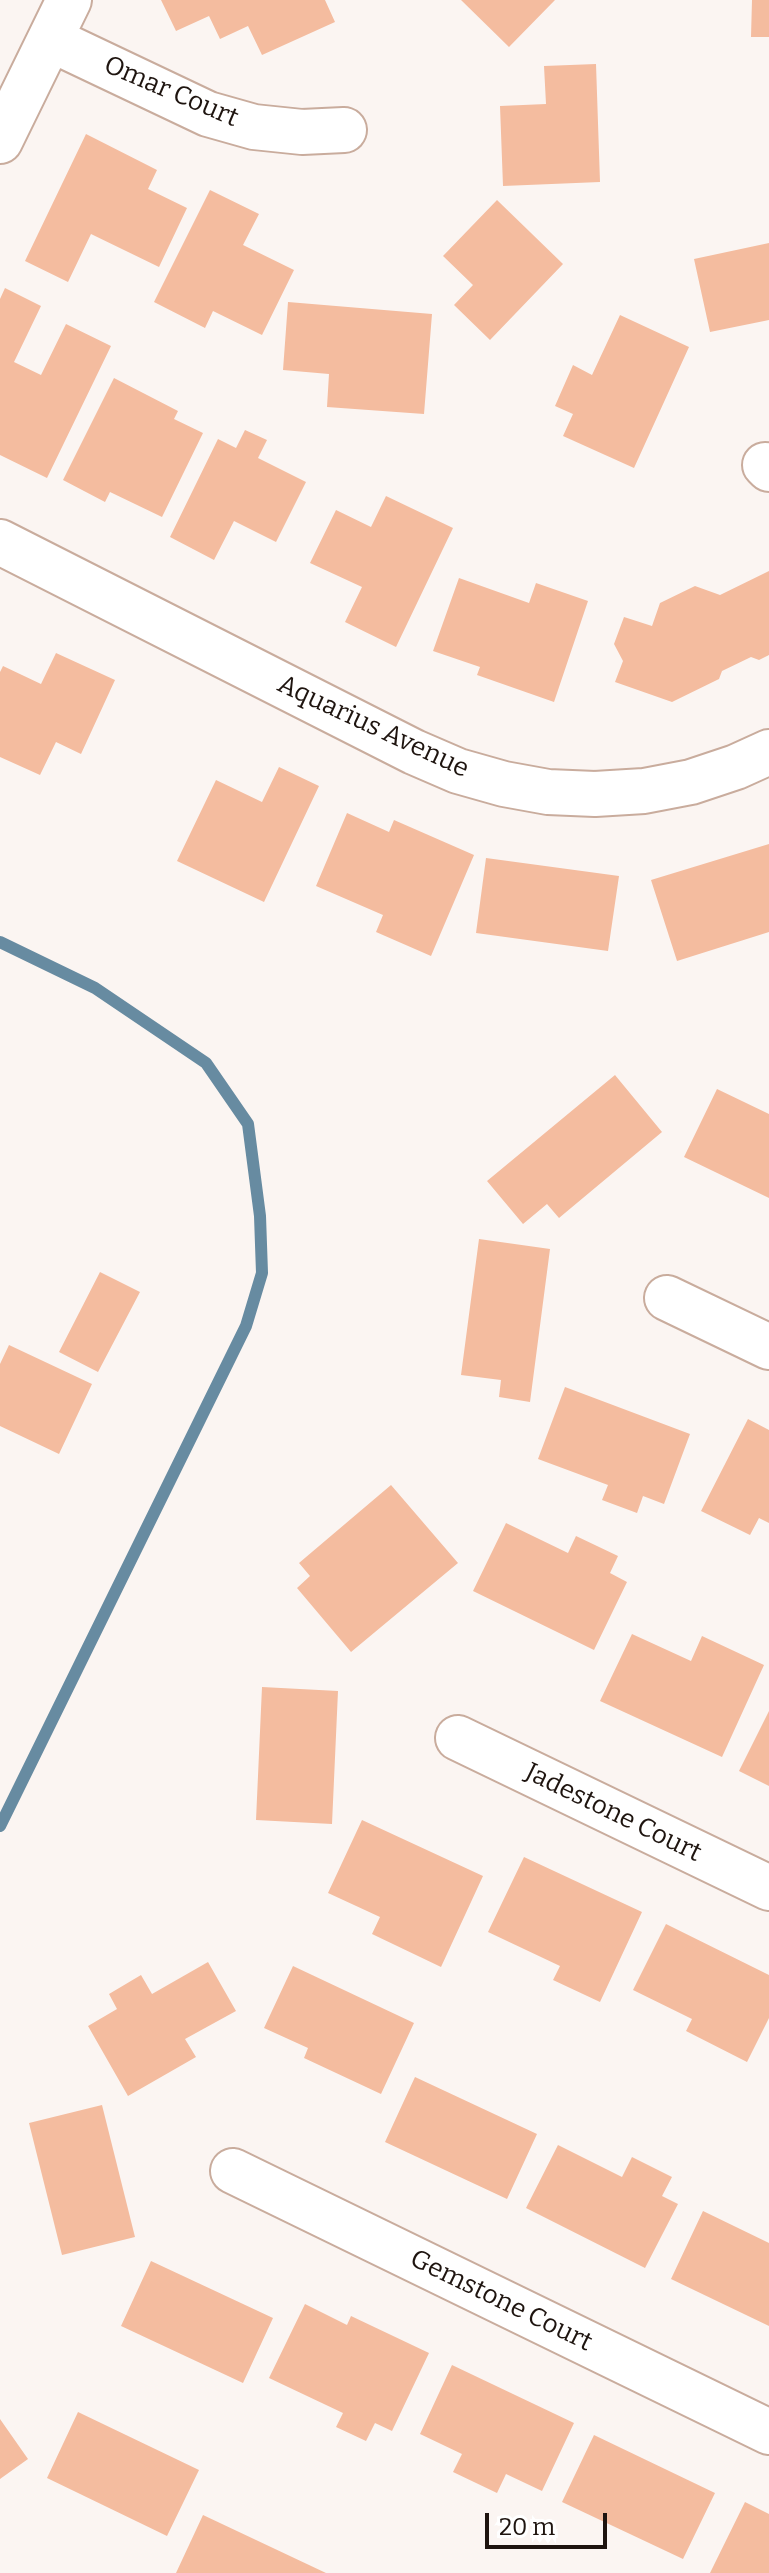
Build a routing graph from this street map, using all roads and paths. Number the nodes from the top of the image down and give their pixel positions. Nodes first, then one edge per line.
1 (69, 0) edge
2 (50, 39) junction
3 (344, 130) dead end
4 (0, 141) edge
5 (0, 542) edge
6 (769, 752) edge
7 (667, 1298) dead end
8 (769, 1347) edge
9 (458, 1738) dead end
10 (769, 1888) edge
11 (233, 2171) dead end
12 (769, 2432) edge

1 - 2 street
2 - 3 street, Omar Court
2 - 4 street
5 - 6 street, Aquarius Avenue
7 - 8 street
9 - 10 street, Jadestone Court
11 - 12 street, Gemstone Court

